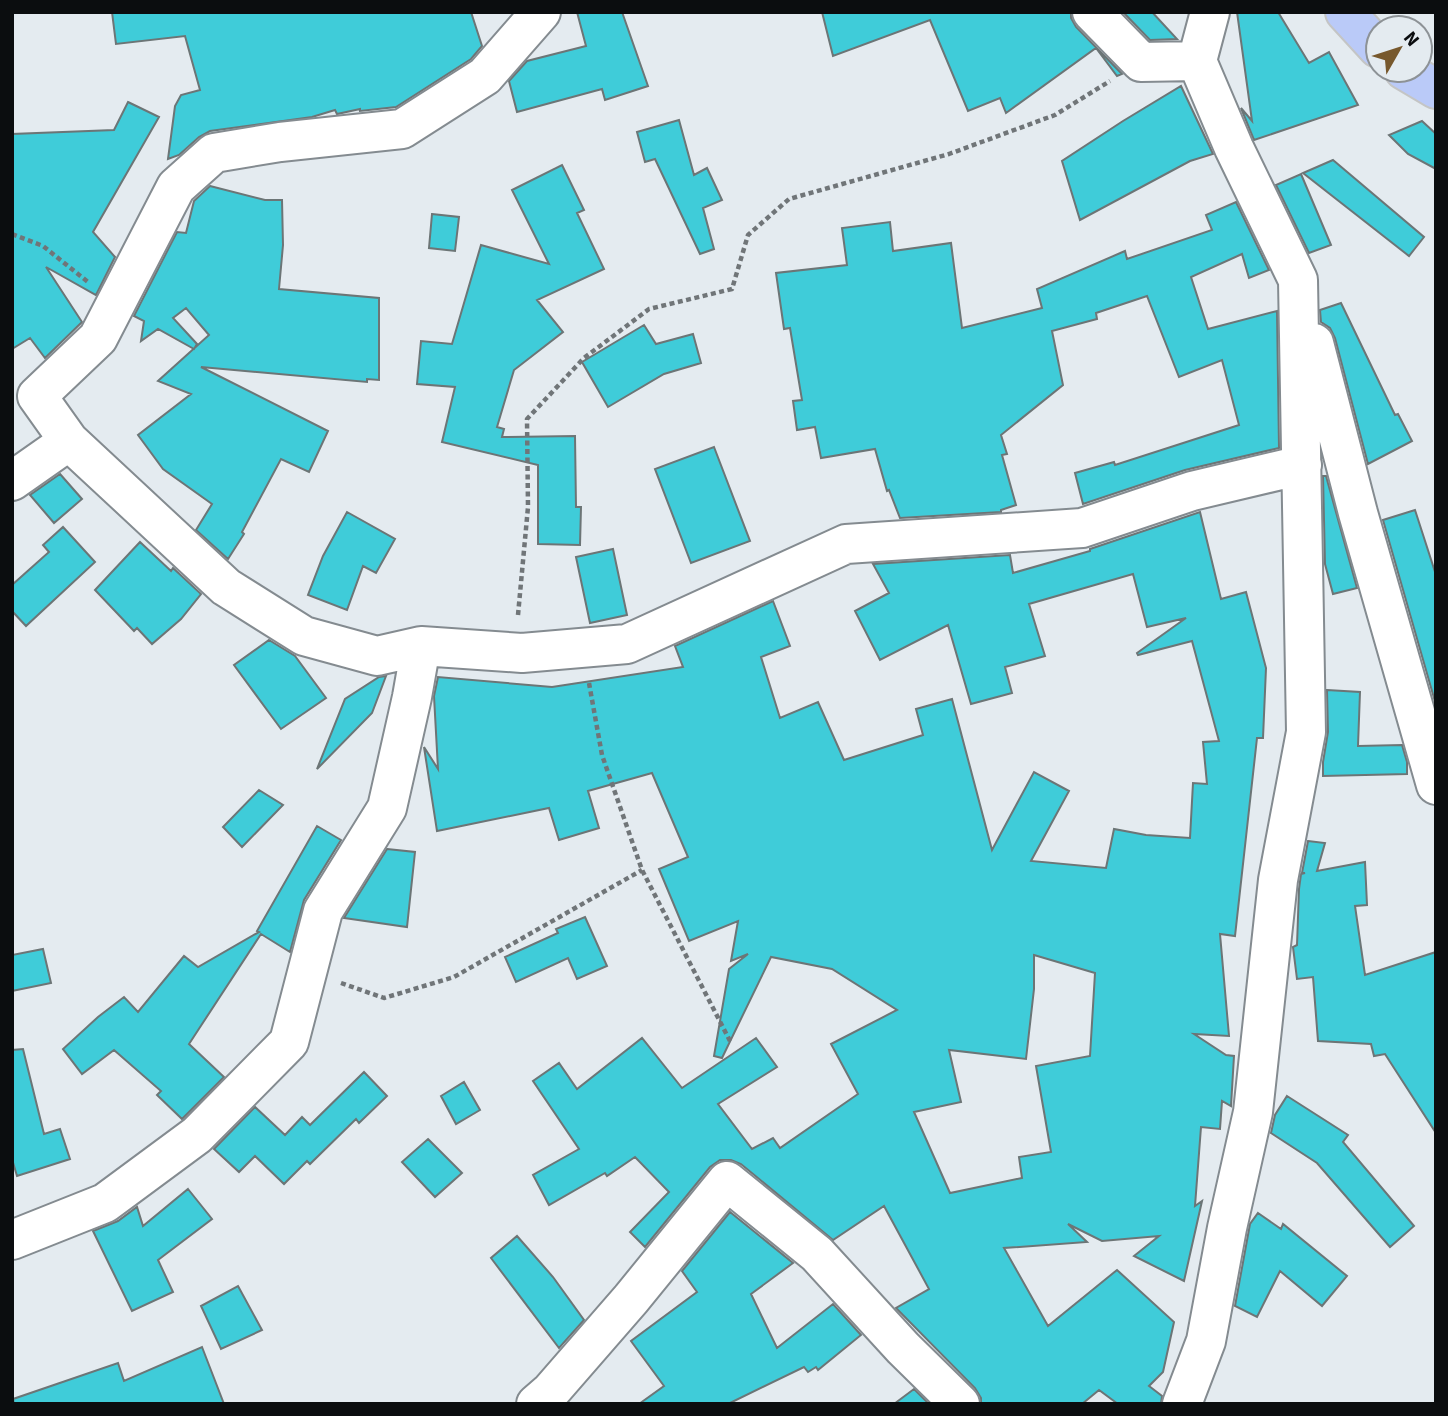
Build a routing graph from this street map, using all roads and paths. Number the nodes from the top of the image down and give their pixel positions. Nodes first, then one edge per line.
1 (541, 12) edge
2 (1092, 12) edge
3 (1209, 12) edge
4 (1346, 12) edge
5 (1364, 32) edge
6 (1197, 61) junction
7 (1141, 62) junction
8 (12, 234) edge
9 (1298, 280) junction
10 (113, 307) junction
11 (69, 441) junction
12 (1302, 465) junction
13 (12, 481) edge
14 (421, 646) junction
15 (582, 648) junction
16 (522, 653) junction
17 (1436, 785) edge
18 (642, 870) junction
19 (307, 972) junction
20 (730, 1041) dead end
21 (12, 1240) edge
22 (536, 1404) edge
23 (960, 1404) edge
24 (1182, 1404) edge

1 - 10 street
2 - 7 street
3 - 6 street
4 - 5 main road
6 - 7 street
6 - 9 street
7 - 16 path
8 - 10 path
9 - 12 street
9 - 17 street
10 - 11 street
11 - 13 street
11 - 14 street
12 - 15 street
12 - 24 street
14 - 16 street
14 - 19 street
15 - 16 street
15 - 18 path
18 - 19 path
18 - 20 path
19 - 21 street
22 - 23 street

